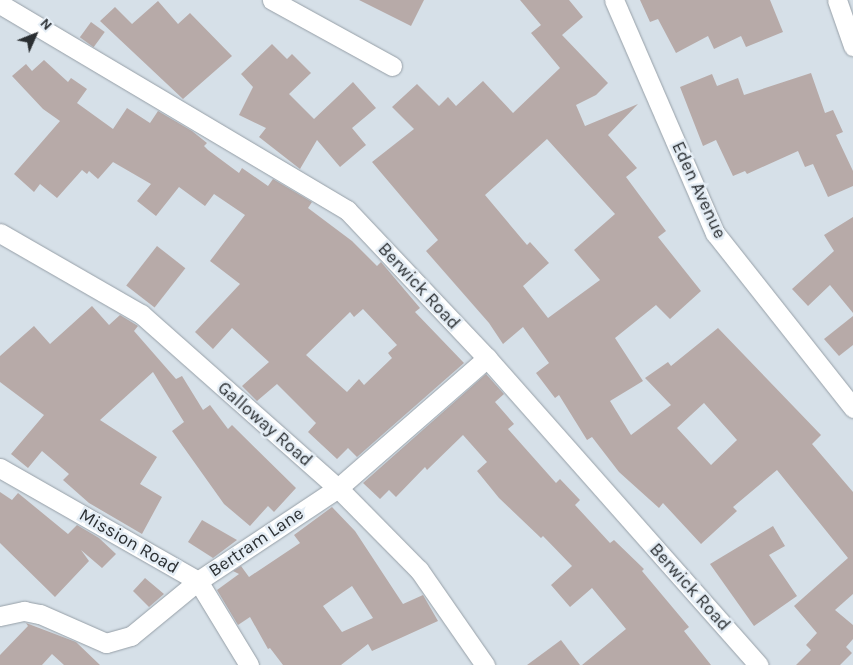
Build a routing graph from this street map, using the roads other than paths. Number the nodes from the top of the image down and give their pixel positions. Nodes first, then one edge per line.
1 (272, 0) edge
2 (614, 0) edge
3 (837, 0) edge
4 (0, 4) edge
5 (853, 46) edge
6 (392, 66) dead end
7 (0, 233) edge
8 (487, 358) junction
9 (853, 408) edge
10 (0, 468) edge
11 (338, 488) junction
12 (198, 581) junction
13 (0, 616) edge
14 (249, 665) edge
15 (485, 665) edge
16 (759, 665) edge

1 - 6 street
2 - 9 street, Eden Avenue
3 - 5 street
4 - 8 street, Berwick Road
7 - 11 street, Galloway Road
8 - 11 street, Bertram Lane
8 - 16 street, Berwick Road
10 - 12 street, Mission Road
11 - 12 street, Bertram Lane
11 - 15 street, Galloway Road
12 - 13 street, Bertram Lane
12 - 14 street, Mission Road

